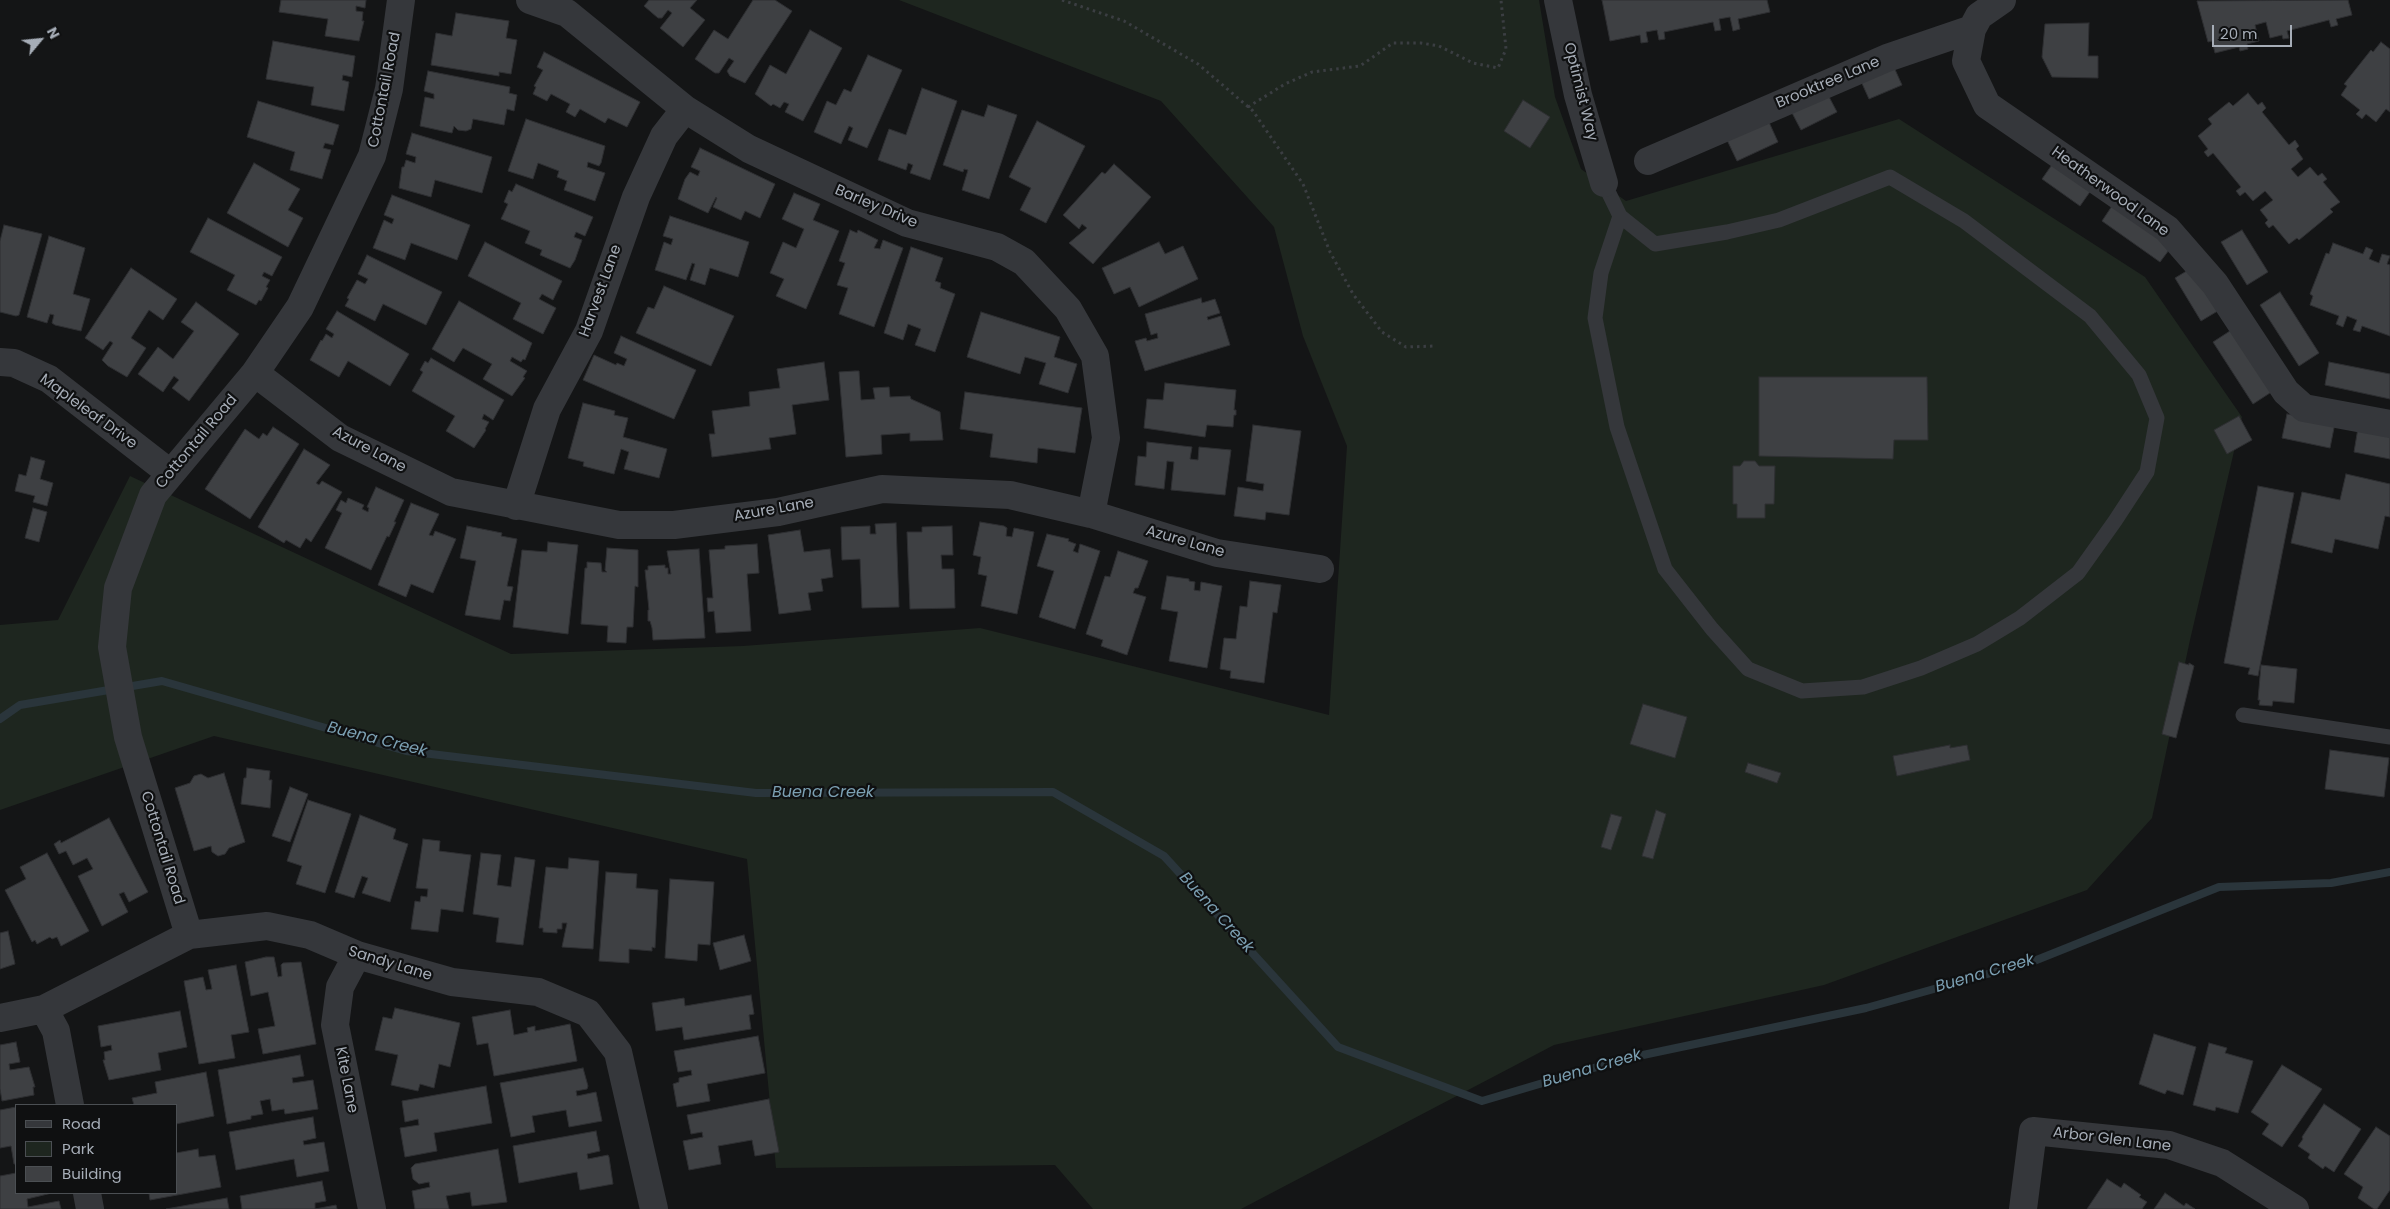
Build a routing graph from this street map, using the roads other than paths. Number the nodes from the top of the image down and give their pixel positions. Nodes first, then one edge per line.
1 (401, 0) edge
2 (530, 0) edge
3 (1558, 0) edge
4 (2002, 0) edge
5 (1972, 29) junction
6 (685, 109) junction
7 (1648, 161) dead end
8 (1604, 183) joint
9 (1620, 216) junction
10 (0, 362) edge
11 (255, 373) junction
12 (2390, 424) edge
13 (170, 473) junction
14 (516, 506) junction
15 (1091, 514) junction
16 (1320, 569) dead end
17 (2243, 715) dead end
18 (2390, 736) edge
19 (189, 935) junction
20 (357, 955) junction
21 (44, 1009) junction
22 (0, 1018) edge
23 (70, 1104) edge
24 (87, 1194) edge
25 (90, 1209) edge
26 (372, 1209) edge
27 (654, 1209) edge
28 (2023, 1209) edge
29 (2295, 1209) edge

1 - 11 street, Cottontail Road
2 - 6 street, Barley Drive
3 - 8 street, Optimist Way
4 - 5 street
5 - 7 street, Brooktree Lane
5 - 12 street, Heatherwood Lane
6 - 14 street, Harvest Lane
6 - 15 street, Barley Drive
8 - 9 lane
9 - 9 lane
10 - 13 street, Mapleleaf Drive
11 - 13 street, Cottontail Road
11 - 14 street, Azure Lane
13 - 19 street, Cottontail Road
14 - 15 street, Azure Lane
15 - 16 street, Azure Lane
17 - 18 lane
19 - 20 street, Sandy Lane
19 - 21 street, Sandy Lane
20 - 26 street, Kite Lane
20 - 27 street, Sandy Lane
21 - 22 street, Sandy Lane
21 - 23 street
24 - 25 street
28 - 29 street, Arbor Glen Lane

